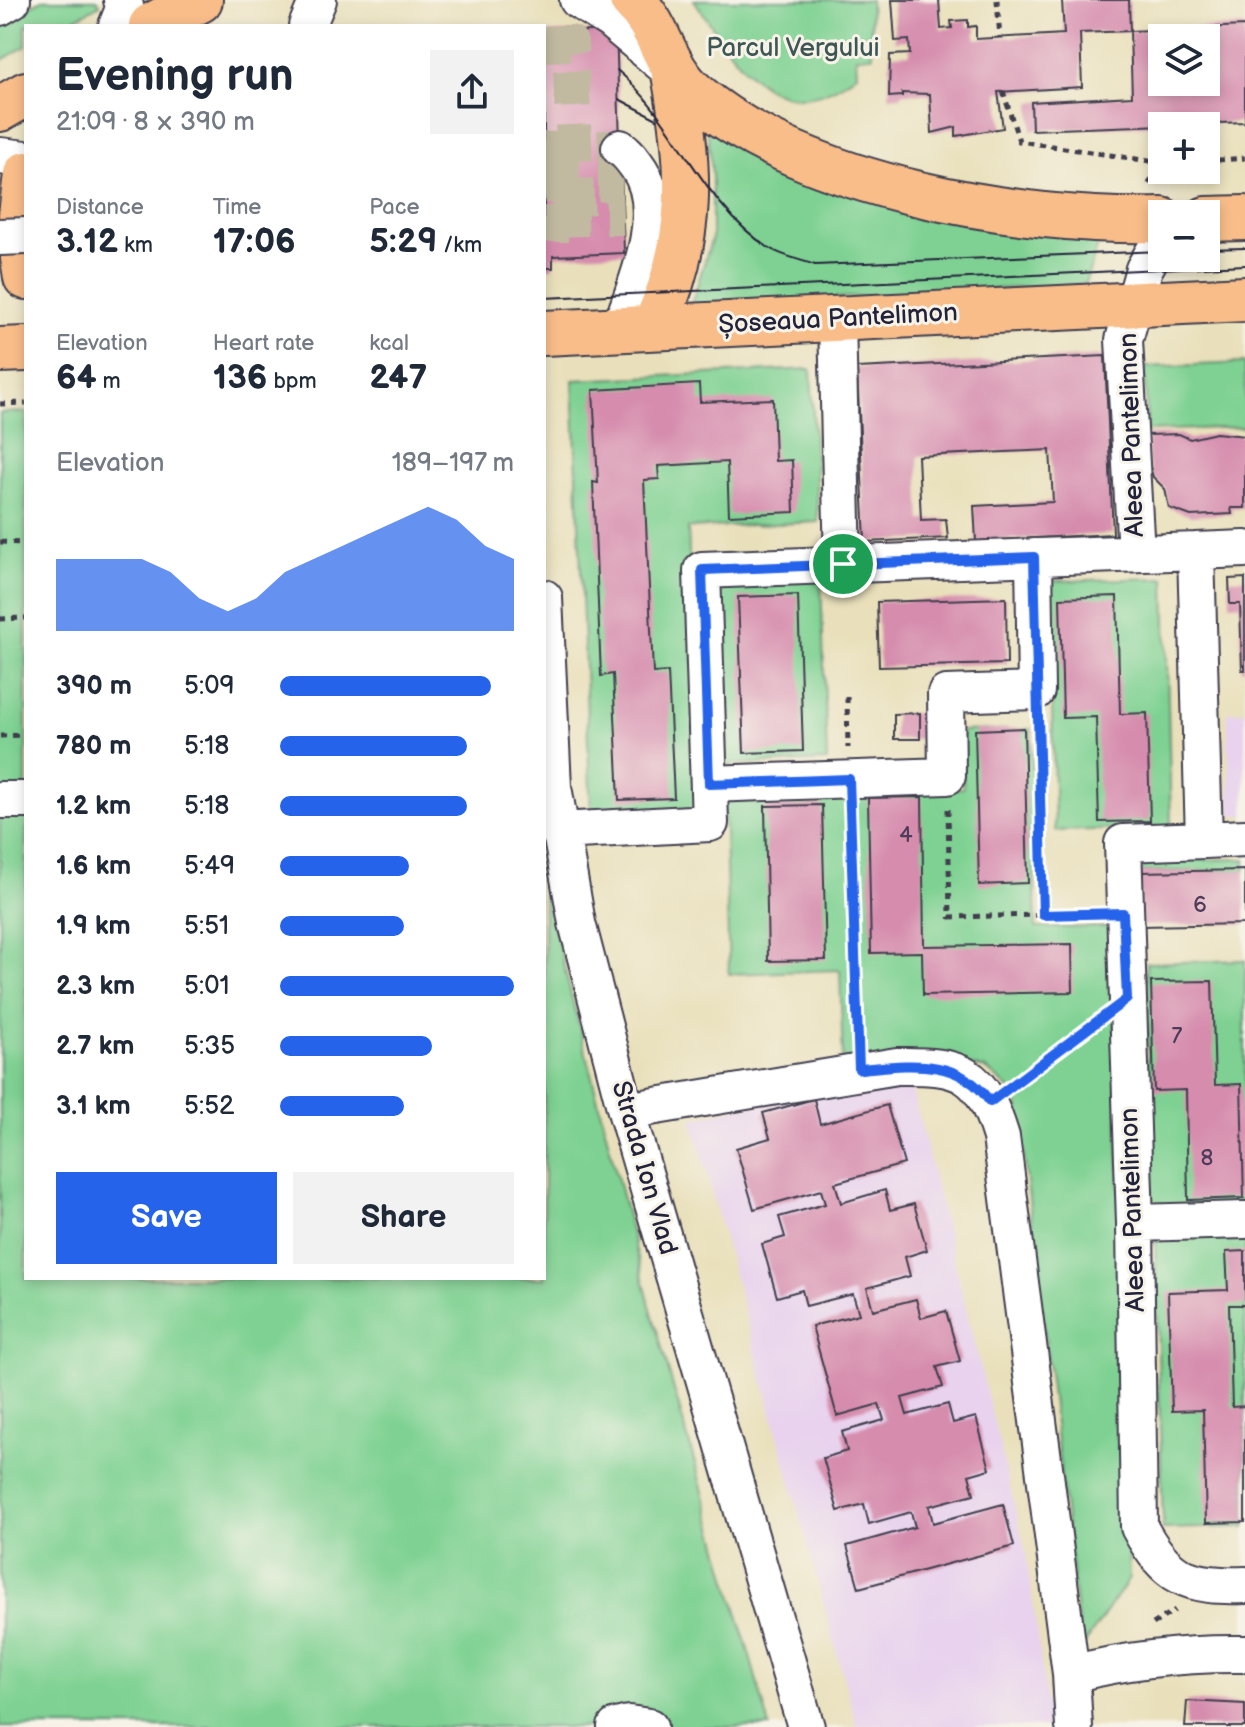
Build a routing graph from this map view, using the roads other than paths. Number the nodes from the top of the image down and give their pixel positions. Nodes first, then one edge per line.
1 (12, 0) edge
2 (122, 0) edge
3 (200, 0) edge
4 (318, 0) edge
5 (578, 0) edge
6 (0, 7) edge
7 (633, 8) edge
8 (118, 24) edge
9 (155, 24) edge
10 (308, 24) edge
11 (674, 74) junction
12 (24, 95) edge
13 (0, 109) edge
14 (0, 156) edge
15 (24, 159) edge
16 (632, 191) dead end
17 (1245, 218) edge
18 (1220, 219) edge
19 (1148, 220) edge
20 (1148, 262) edge
21 (1245, 299) edge
22 (1132, 304) junction
23 (837, 320) junction
24 (637, 328) junction
25 (546, 333) edge
26 (24, 349) edge
27 (0, 350) edge
28 (1245, 549) edge
29 (1196, 551) junction
30 (1136, 553) junction
31 (1034, 557) junction
32 (843, 564) junction
33 (546, 631) edge
34 (709, 784) junction
35 (0, 800) edge
36 (24, 800) edge
37 (558, 831) junction
38 (1245, 838) edge
39 (1204, 840) junction
40 (626, 1111) junction
41 (1245, 1220) edge
42 (1135, 1223) junction
43 (1245, 1585) edge
44 (1245, 1654) edge
45 (1071, 1674) junction
46 (616, 1727) edge
47 (649, 1727) edge
48 (806, 1727) edge
49 (1074, 1727) edge

1 - 6 street
2 - 8 street
3 - 9 main road
4 - 10 street
5 - 7 street
7 - 11 main road
11 - 19 main road
11 - 24 main road
12 - 13 main road
14 - 15 street
16 - 24 street
17 - 18 main road
20 - 22 street
21 - 22 main road, Șoseaua Pantelimon
22 - 23 main road, Șoseaua Pantelimon
22 - 30 street, Aleea Pantelimon
23 - 24 main road, Șoseaua Pantelimon
23 - 32 street
24 - 25 main road, Șoseaua Pantelimon
26 - 27 main road
28 - 29 street, Aleea Pantelimon
29 - 30 street, Aleea Pantelimon
29 - 39 street
30 - 31 street
31 - 32 street
31 - 34 street
32 - 34 street
33 - 37 street, Strada Ion Vlad
34 - 37 street
35 - 36 street
37 - 40 street, Strada Ion Vlad
38 - 39 street, Aleea Pantelimon
39 - 42 street, Aleea Pantelimon
40 - 45 street
40 - 48 street, Strada Ion Vlad
41 - 42 street
42 - 43 street, Aleea Pantelimon
44 - 45 street
45 - 49 street
46 - 47 street

